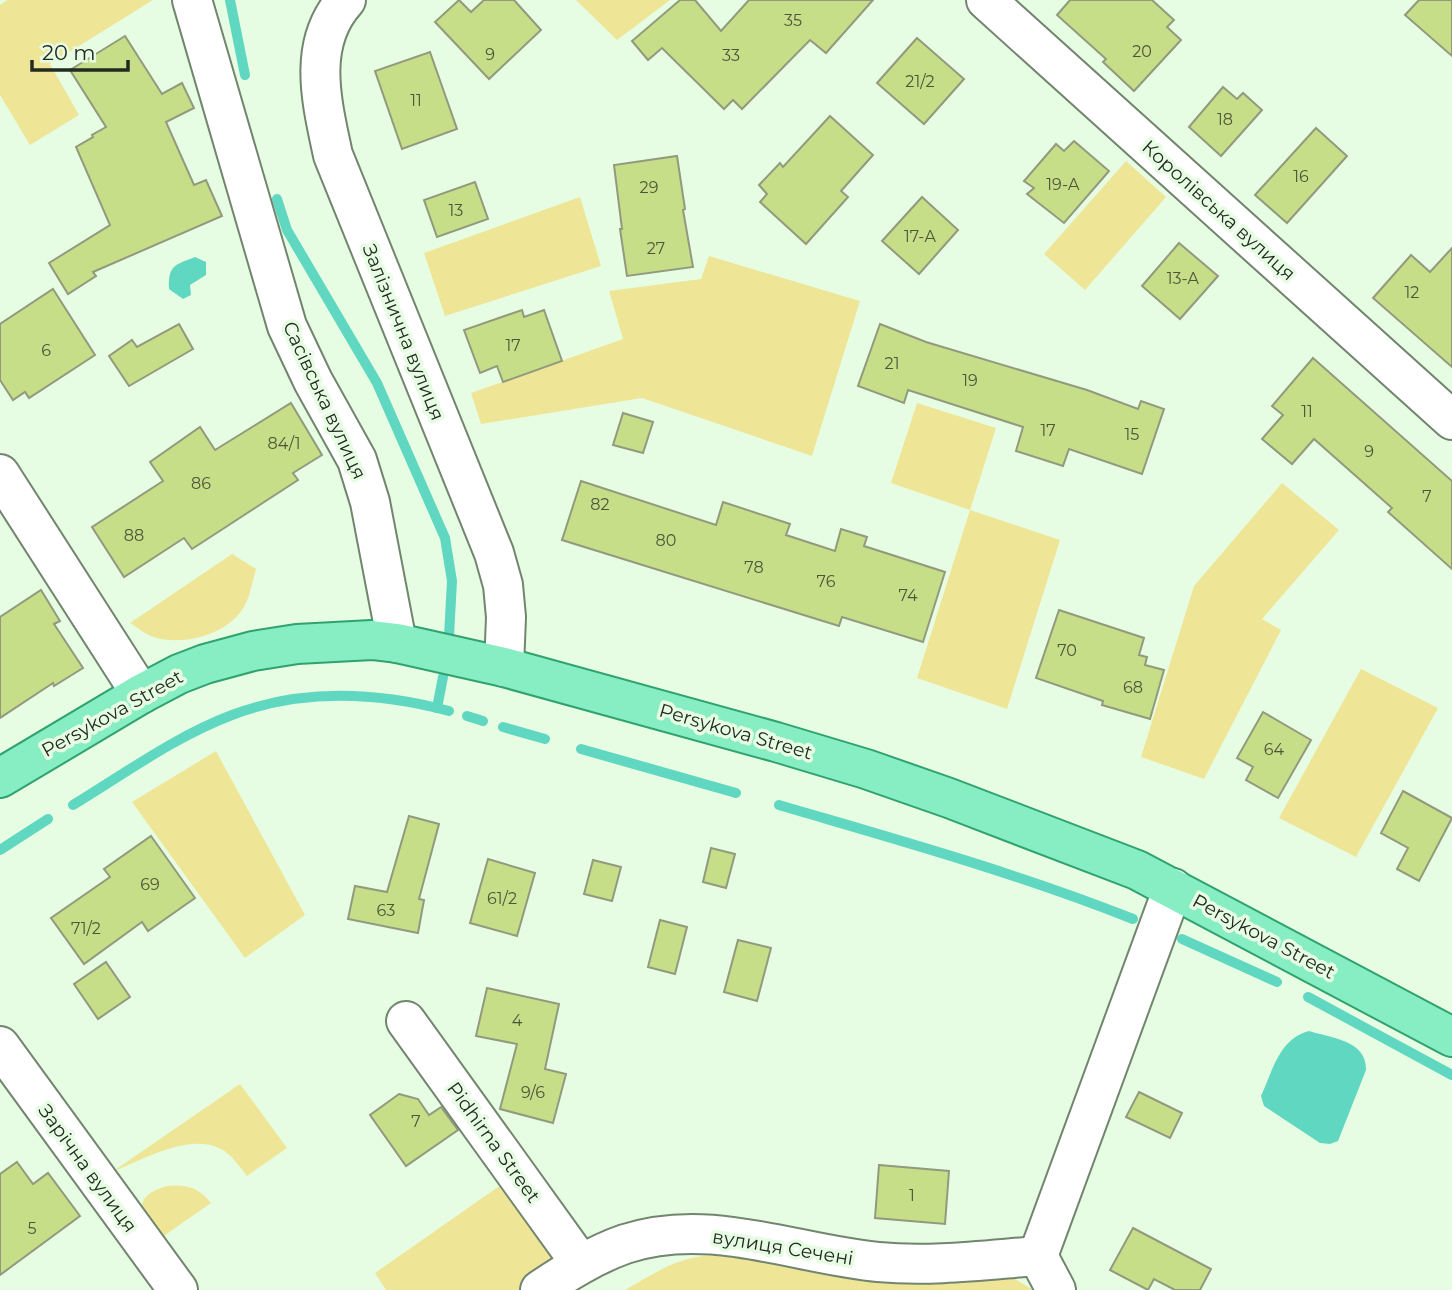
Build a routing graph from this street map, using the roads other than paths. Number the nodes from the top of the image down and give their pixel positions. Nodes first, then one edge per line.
1 (192, 0) edge
2 (346, 0) edge
3 (986, 0) edge
4 (1452, 420) edge
5 (0, 474) edge
6 (108, 643) junction
7 (397, 643) junction
8 (504, 667) junction
9 (178, 674) junction
10 (141, 694) junction
11 (0, 778) edge
12 (1173, 888) junction
13 (406, 1021) dead end
14 (1452, 1037) edge
15 (0, 1046) edge
16 (1038, 1256) junction
17 (581, 1264) junction
18 (178, 1290) edge
19 (540, 1290) edge
20 (1056, 1290) edge

1 - 7 street, Сасівська вулиця
2 - 8 street, Залізнична вулиця
3 - 4 street, Королівська вулиця
5 - 6 street
6 - 9 street
6 - 10 street
7 - 8 main road, Persykova Street
7 - 9 main road, Persykova Street
8 - 12 main road, Persykova Street
9 - 10 main road, Persykova Street
10 - 11 main road, Persykova Street
12 - 14 main road, Persykova Street
12 - 16 street
13 - 17 street, Pidhirna Street
15 - 18 street, Зарічна вулиця
16 - 17 street, вулиця Сечені
16 - 20 street
17 - 19 street, вулиця Сечені

